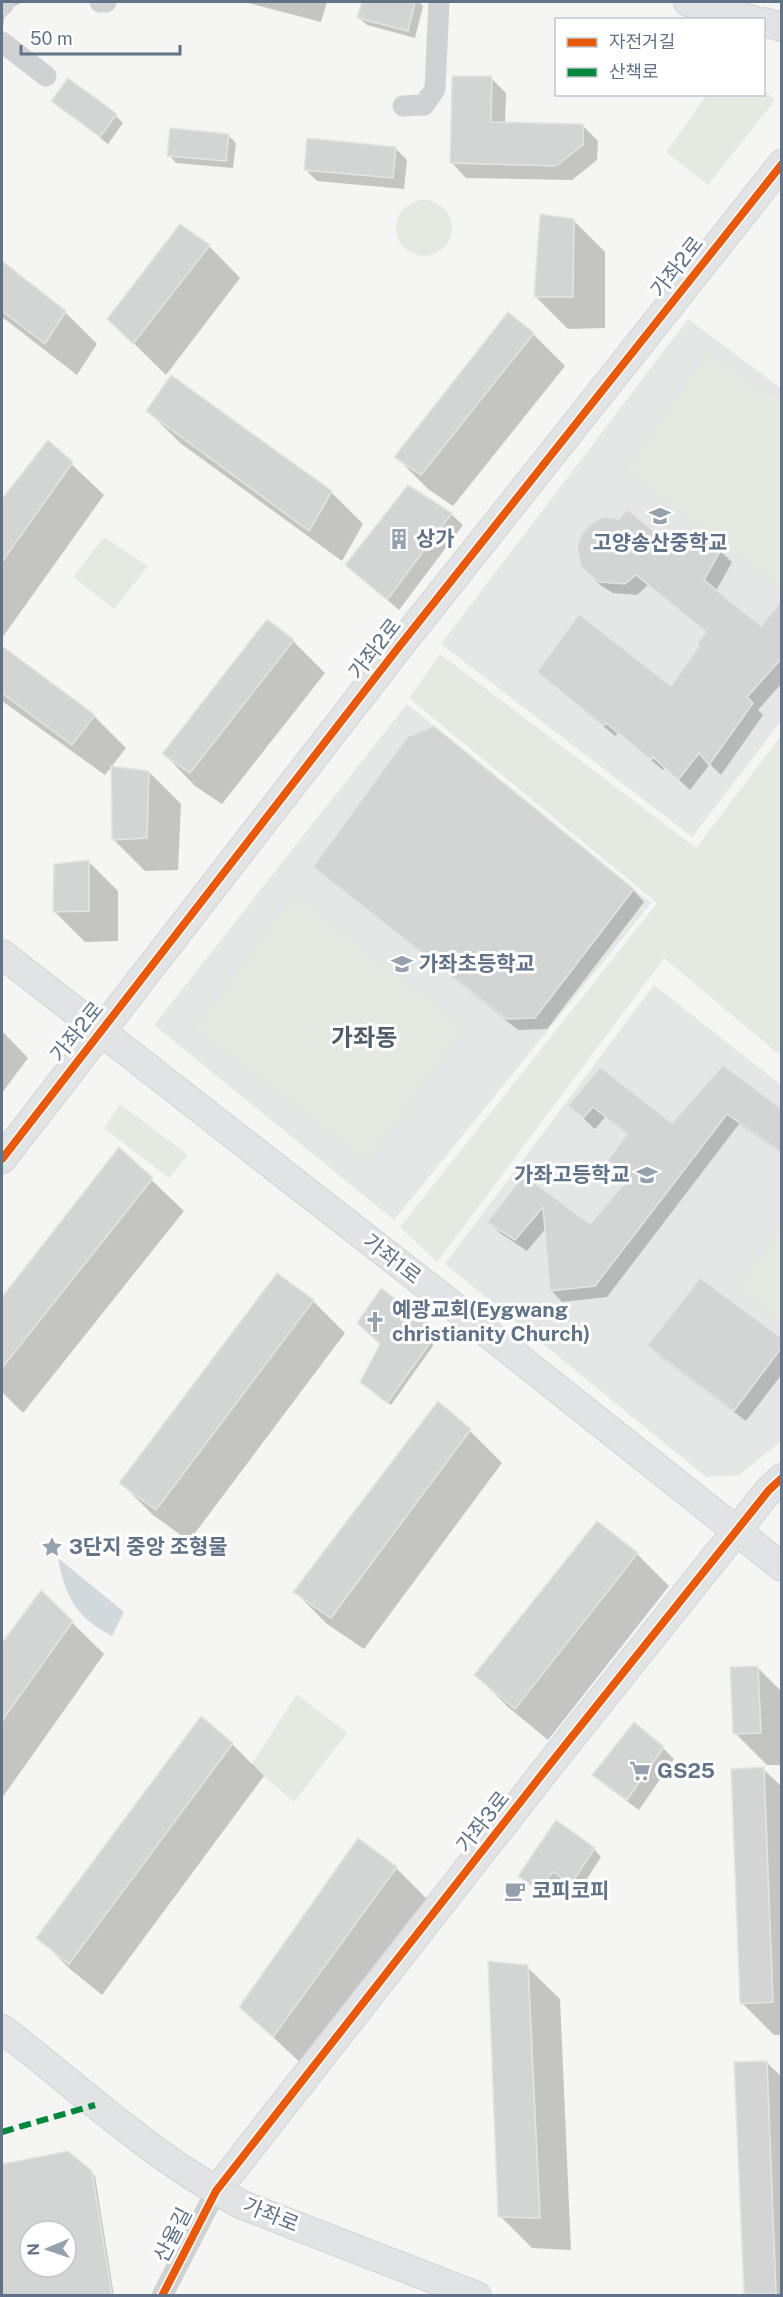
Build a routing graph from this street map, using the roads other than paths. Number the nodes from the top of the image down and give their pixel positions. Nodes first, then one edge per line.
1 (5, 2) edge
2 (100, 2) edge
3 (106, 2) edge
4 (440, 2) edge
5 (688, 2) edge
6 (2, 6) edge
7 (746, 18) edge
8 (765, 22) edge
9 (782, 27) edge
10 (2, 42) edge
11 (46, 76) dead end
12 (403, 106) dead end
13 (782, 164) edge
14 (2, 954) edge
15 (101, 1032) junction
16 (2, 1159) edge
17 (782, 1478) edge
18 (736, 1532) junction
19 (782, 1567) edge
20 (2, 2029) edge
21 (216, 2191) junction
22 (162, 2295) edge
23 (477, 2295) edge

1 - 6 street
2 - 3 street
4 - 12 street
5 - 7 street
8 - 9 street
10 - 11 street
13 - 15 street, 가좌2로
14 - 15 street, 가좌1로
15 - 16 street, 가좌2로
15 - 18 street, 가좌1로
17 - 18 street, 가좌3로
18 - 19 street, 가좌1로
18 - 21 street, 가좌3로
20 - 21 street, 가좌로
21 - 22 street, 산율길
21 - 23 street, 가좌로

